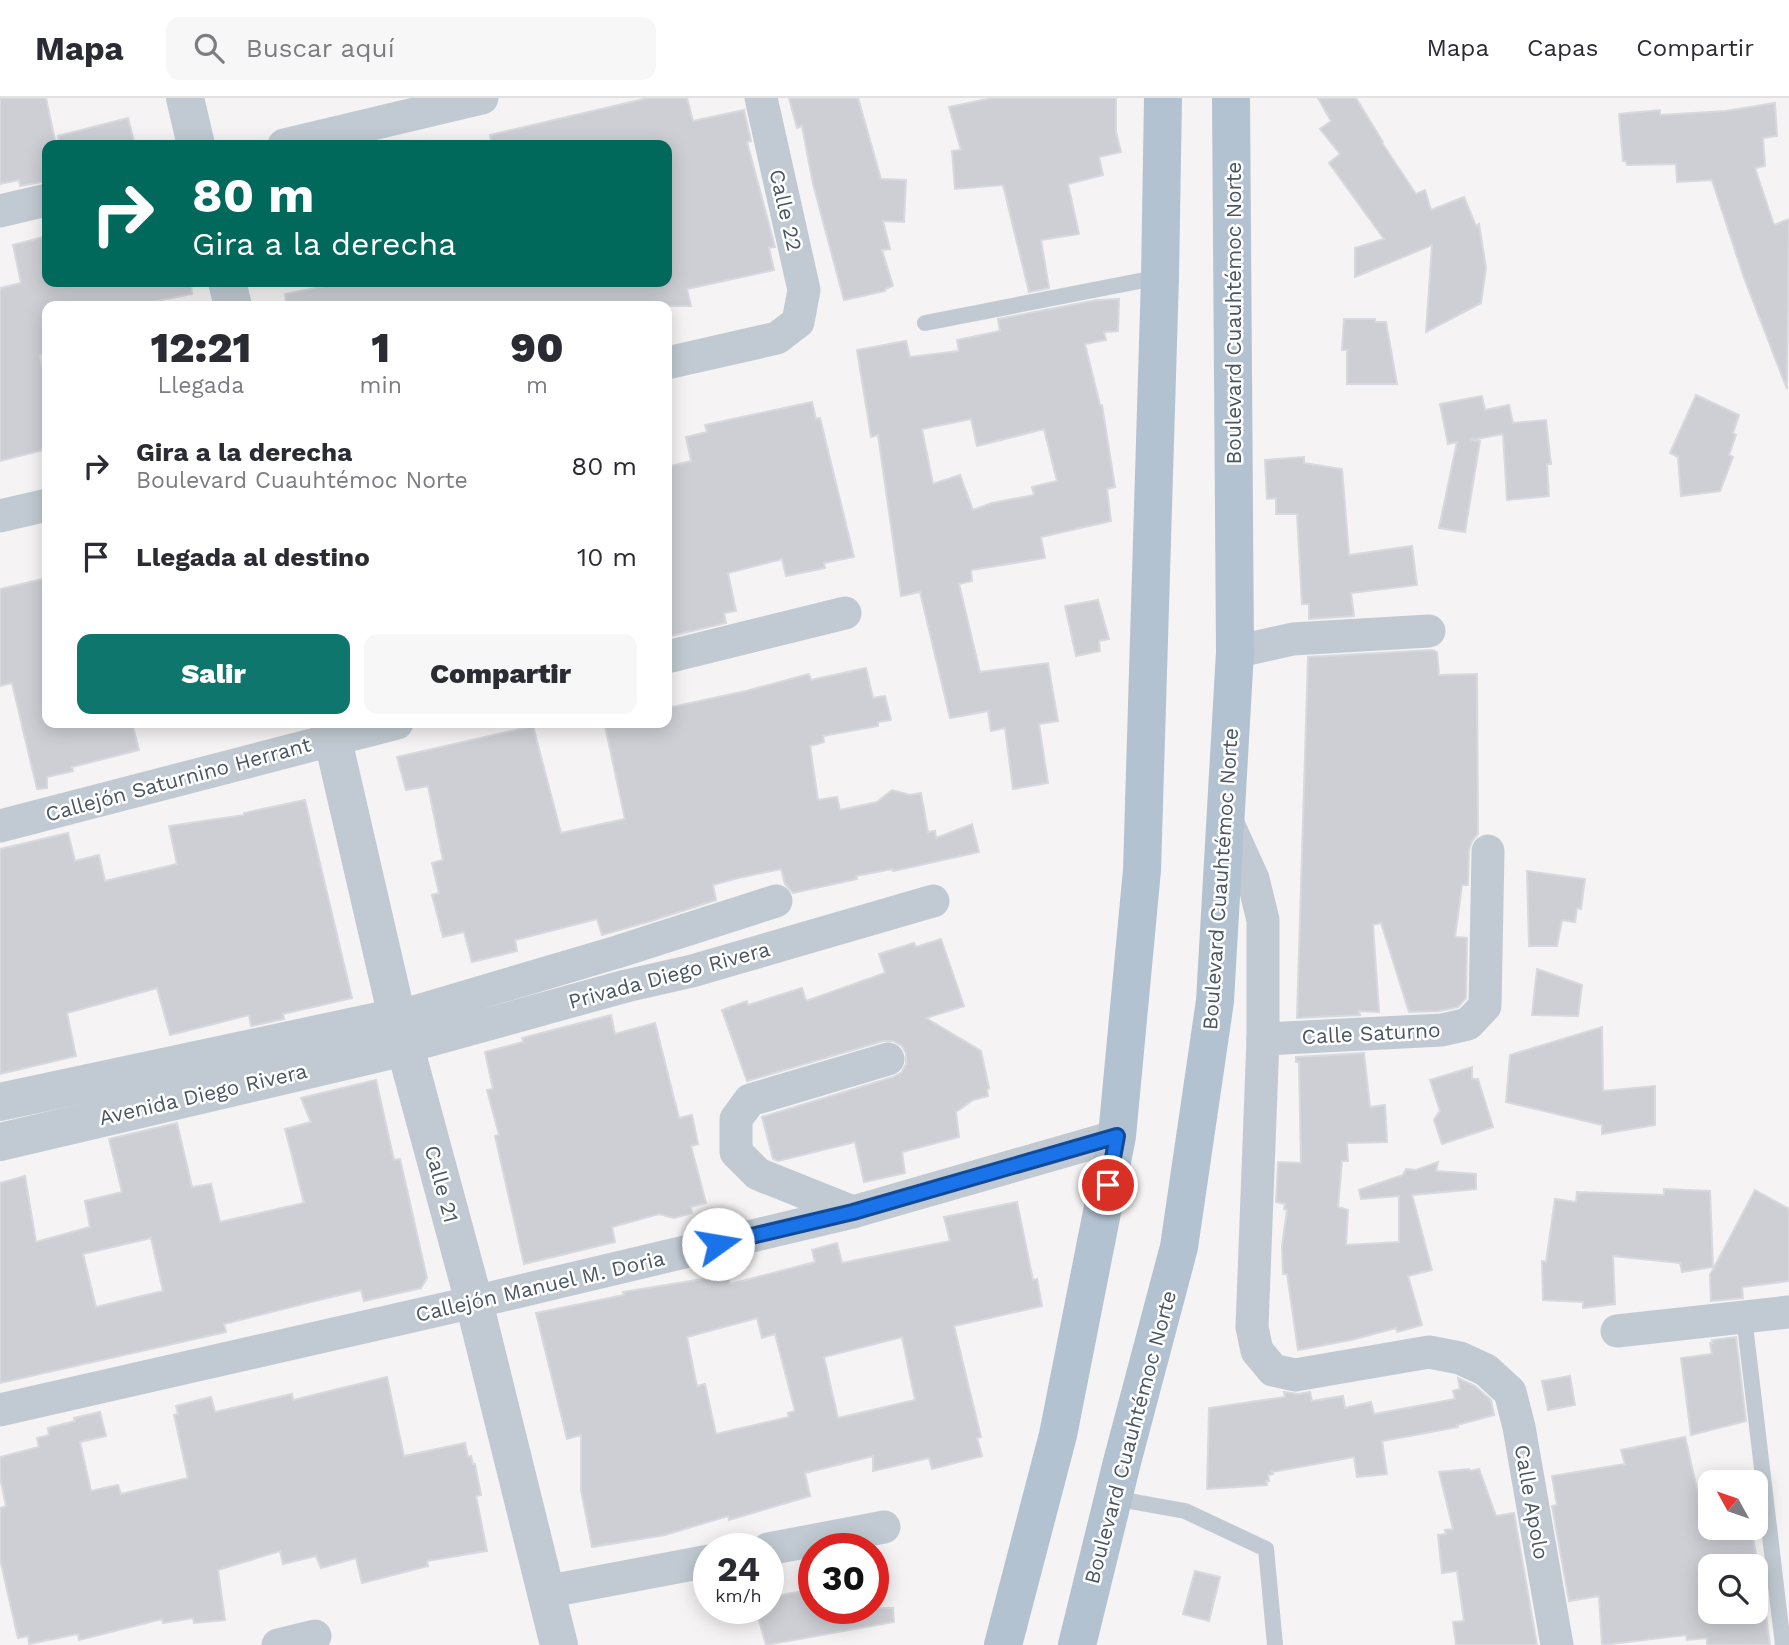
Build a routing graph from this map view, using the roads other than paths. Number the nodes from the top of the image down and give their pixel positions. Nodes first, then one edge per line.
1 (185, 98) edge
2 (482, 98) edge
3 (761, 98) edge
4 (1163, 98) edge
5 (1231, 98) edge
6 (195, 140) edge
7 (305, 140) edge
8 (42, 201) edge
9 (0, 211) edge
10 (1160, 277) junction
11 (925, 323) dead end
12 (672, 362) edge
13 (42, 506) edge
14 (0, 516) edge
15 (845, 613) dead end
16 (1429, 631) dead end
17 (1235, 652) junction
18 (672, 656) edge
19 (356, 728) edge
20 (331, 731) edge
21 (1225, 817) junction
22 (0, 825) edge
23 (1488, 851) dead end
24 (775, 901) dead end
25 (933, 901) dead end
26 (401, 1032) junction
27 (1263, 1039) junction
28 (888, 1059) dead end
29 (0, 1102) edge
30 (1117, 1136) junction
31 (0, 1142) edge
32 (853, 1212) junction
33 (474, 1302) junction
34 (1789, 1312) edge
35 (1744, 1317) junction
36 (1617, 1331) dead end
37 (0, 1410) edge
38 (1113, 1499) junction
39 (884, 1527) dead end
40 (784, 1546) edge
41 (693, 1564) edge
42 (545, 1592) junction
43 (315, 1636) dead end
44 (278, 1645) edge
45 (559, 1645) edge
46 (1003, 1645) edge
47 (1077, 1645) edge
48 (1275, 1645) edge
49 (1557, 1645) edge
50 (1783, 1645) edge

1 - 6 street
2 - 7 street
3 - 12 street, Calle 22
4 - 10 main road
5 - 17 main road, Boulevard Cuauhtémoc Norte
8 - 9 street
10 - 11 lane
10 - 30 main road
13 - 14 street
15 - 18 street
16 - 17 street
17 - 21 main road, Boulevard Cuauhtémoc Norte
19 - 20 street, Callejón Saturnino Herrant
20 - 22 street, Callejón Saturnino Herrant
20 - 26 street, Calle 21
21 - 27 street
21 - 38 main road, Boulevard Cuauhtémoc Norte
23 - 27 street, Calle Saturno
24 - 26 street, Privada Diego Rivera
25 - 26 street, Privada Diego Rivera
26 - 29 street, Avenida Diego Rivera
26 - 31 street, Avenida Diego Rivera
26 - 33 street, Calle 21
27 - 49 street, Calle Apolo
28 - 32 street
30 - 32 street, Callejón Manuel M. Doria
30 - 46 main road
32 - 33 street, Callejón Manuel M. Doria
33 - 37 street, Callejón Manuel M. Doria
33 - 42 street, Calle 21
34 - 35 street
35 - 36 street
35 - 50 lane
38 - 47 main road, Boulevard Cuauhtémoc Norte
38 - 48 lane
39 - 40 street
41 - 42 street
42 - 45 street, Calle 21
43 - 44 street

